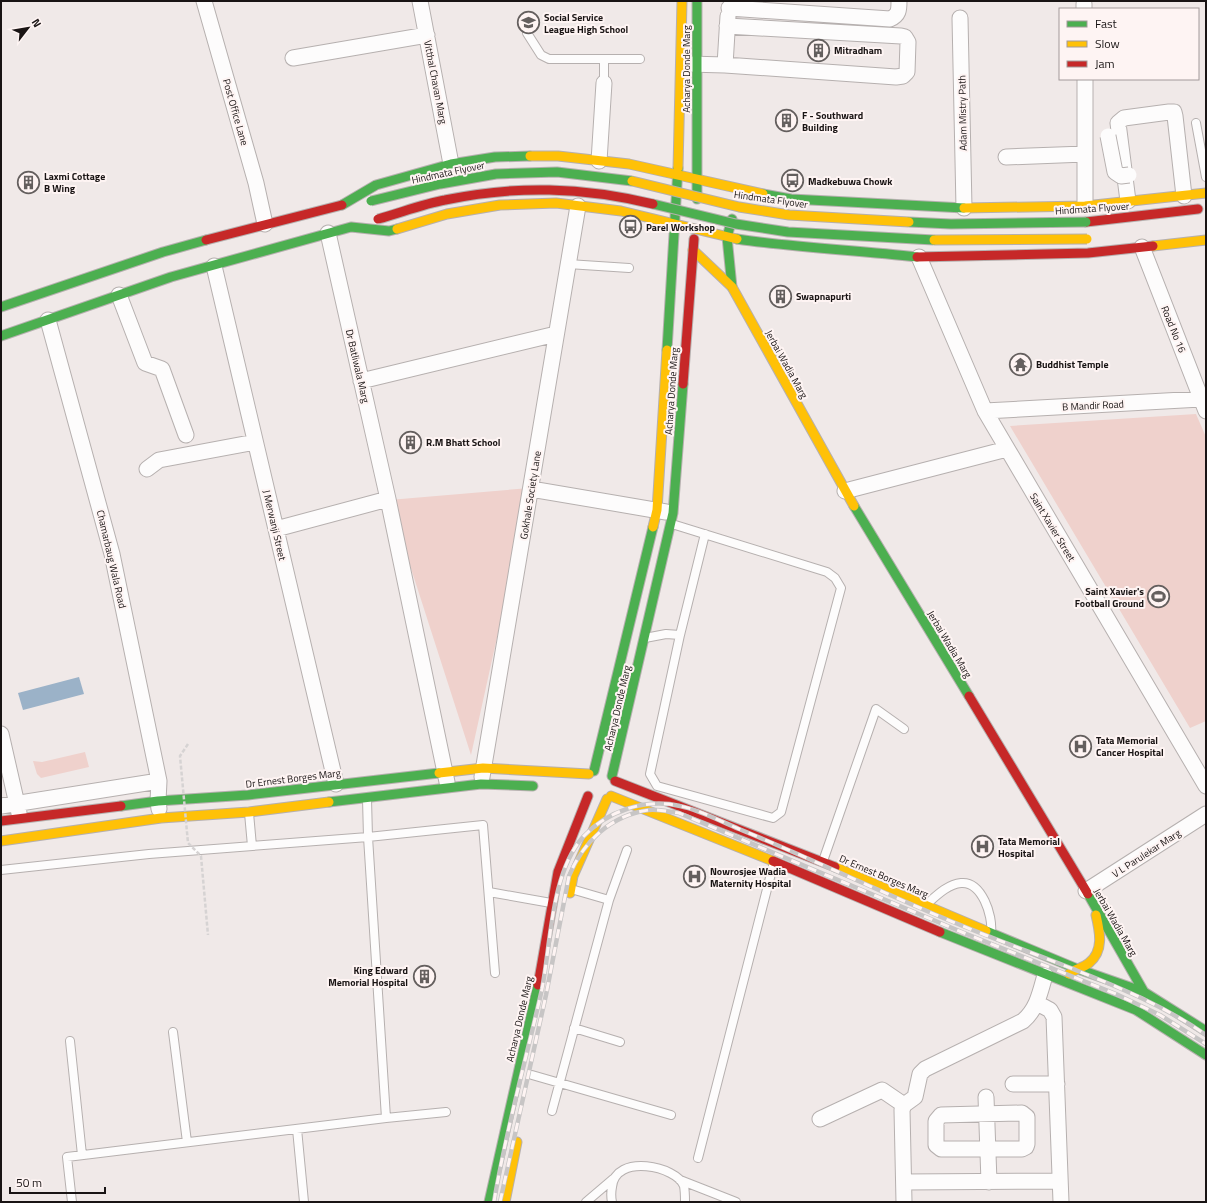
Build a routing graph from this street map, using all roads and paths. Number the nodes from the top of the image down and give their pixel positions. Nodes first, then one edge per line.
1 (204, 1) edge
2 (420, 1) edge
3 (682, 1) edge
4 (697, 1) edge
5 (899, 1) edge
6 (729, 4) edge
7 (748, 5) edge
8 (960, 18) dead end
9 (727, 26) junction
10 (528, 32) dead end
11 (427, 35) junction
12 (293, 58) dead end
13 (604, 59) junction
14 (640, 59) dead end
15 (681, 64) junction
16 (697, 65) junction
17 (725, 65) junction
18 (1085, 80) edge
19 (604, 83) joint
20 (1196, 123) dead end
21 (1113, 133) junction
22 (1085, 154) junction
23 (1006, 157) dead end
24 (600, 160) junction
25 (451, 164) junction
26 (655, 170) junction
27 (678, 175) junction
28 (1129, 175) dead end
29 (1206, 177) edge
30 (698, 181) junction
31 (739, 190) junction
32 (1206, 193) edge
33 (1184, 196) junction
34 (1128, 201) junction
35 (578, 206) junction
36 (1085, 206) junction
37 (339, 207) junction
38 (964, 208) junction
39 (1206, 208) edge
40 (645, 218) junction
41 (265, 224) junction
42 (674, 224) junction
43 (351, 227) junction
44 (695, 229) junction
45 (328, 234) junction
46 (727, 237) junction
47 (1091, 239) dead end
48 (1206, 240) edge
49 (1142, 247) junction
50 (693, 250) junction
51 (919, 257) junction
52 (568, 264) junction
53 (214, 266) junction
54 (629, 268) dead end
55 (732, 287) junction
56 (120, 295) junction
57 (1, 304) edge
58 (1, 307) edge
59 (48, 320) junction
60 (556, 334) junction
61 (1, 336) edge
62 (361, 382) junction
63 (1204, 405) edge
64 (985, 410) junction
65 (186, 435) dead end
66 (255, 442) junction
67 (1007, 449) junction
68 (147, 469) dead end
69 (531, 489) junction
70 (845, 491) junction
71 (388, 499) junction
72 (657, 510) junction
73 (672, 518) junction
74 (276, 530) junction
75 (705, 534) junction
76 (680, 635) junction
77 (644, 639) junction
78 (904, 730) dead end
79 (1, 734) edge
80 (188, 744) dead end
81 (483, 768) junction
82 (446, 772) junction
83 (591, 772) junction
84 (614, 778) junction
85 (372, 780) junction
86 (159, 781) junction
87 (336, 784) junction
88 (481, 784) junction
89 (544, 786) dead end
90 (1206, 786) edge
91 (448, 788) junction
92 (248, 795) junction
93 (588, 796) junction
94 (371, 798) junction
95 (609, 798) junction
96 (158, 801) junction
97 (17, 803) junction
98 (1, 806) edge
99 (249, 812) junction
100 (1206, 814) edge
101 (20, 818) junction
102 (161, 818) junction
103 (1, 821) edge
104 (24, 837) junction
105 (368, 837) junction
106 (1, 841) edge
107 (252, 846) junction
108 (626, 850) dead end
109 (774, 861) junction
110 (823, 862) junction
111 (1, 870) edge
112 (558, 872) junction
113 (573, 876) junction
114 (863, 879) junction
115 (570, 889) junction
116 (489, 892) junction
117 (856, 896) junction
118 (1089, 896) junction
119 (609, 900) junction
120 (553, 903) junction
121 (568, 904) dead end
122 (925, 906) junction
123 (990, 934) junction
124 (208, 935) dead end
125 (1117, 943) junction
126 (1116, 962) dead end
127 (1075, 968) junction
128 (1112, 971) dead end
129 (495, 973) dead end
130 (1045, 975) junction
131 (1104, 979) junction
132 (1060, 981) junction
133 (1091, 992) junction
134 (1140, 1001) junction
135 (1037, 1003) junction
136 (574, 1028) junction
137 (1206, 1031) edge
138 (173, 1032) dead end
139 (70, 1041) dead end
140 (620, 1042) dead end
141 (1206, 1055) edge
142 (532, 1075) dead end
143 (559, 1082) junction
144 (1013, 1084) dead end
145 (1057, 1084) junction
146 (986, 1097) dead end
147 (904, 1105) junction
148 (552, 1111) dead end
149 (446, 1112) dead end
150 (671, 1115) dead end
151 (986, 1115) junction
152 (386, 1118) junction
153 (820, 1119) dead end
154 (297, 1129) junction
155 (519, 1136) dead end
156 (187, 1142) junction
157 (988, 1150) junction
158 (82, 1155) junction
159 (698, 1158) dead end
160 (613, 1179) junction
161 (680, 1180) junction
162 (1060, 1181) junction
163 (904, 1182) junction
164 (989, 1182) junction
165 (72, 1202) edge
166 (304, 1202) edge
167 (489, 1202) edge
168 (505, 1202) edge
169 (586, 1202) edge
170 (612, 1202) edge
171 (684, 1202) edge
172 (736, 1202) edge
173 (904, 1202) edge
174 (1061, 1202) edge

1 - 41 street, Post Office Lane
2 - 11 street, Vitthal Chavan Marg
3 - 15 main road, Acharya Donde Marg
4 - 16 main road, Acharya Donde Marg
5 - 7 street
6 - 7 street
6 - 9 street
8 - 38 street, Adam Mistry Path
9 - 17 street
9 - 17 street
10 - 13 lane
11 - 12 street
11 - 25 street, Vitthal Chavan Marg
13 - 14 lane
13 - 19 lane
15 - 16 street
15 - 27 main road, Acharya Donde Marg
16 - 17 street
16 - 30 main road, Acharya Donde Marg
18 - 22 street
19 - 24 street
20 - 29 lane
21 - 28 street, bridge
21 - 33 street
21 - 34 street
22 - 23 street
22 - 36 street
24 - 25 main road
24 - 26 main road
25 - 37 main road
26 - 27 main road
26 - 40 main road
27 - 30 main road
27 - 42 main road, Acharya Donde Marg
30 - 31 main road
30 - 44 main road, Acharya Donde Marg
31 - 38 main road
31 - 46 main road
32 - 33 main road
33 - 34 main road
34 - 36 main road
35 - 40 main road
35 - 43 main road
35 - 52 street, Gokhale Society Lane
36 - 38 main road
37 - 39 main road, Hindmata Flyover, bridge
37 - 41 main road, Hindmata Flyover
40 - 42 main road
41 - 58 main road, Hindmata Flyover
42 - 44 main road
42 - 72 main road, Acharya Donde Marg
43 - 45 main road
43 - 47 main road, bridge
44 - 46 main road
44 - 50 main road, Acharya Donde Marg
45 - 53 main road
45 - 62 street, Dr Batliwala Marg
46 - 51 main road
46 - 55 main road
48 - 49 main road
49 - 51 main road
49 - 63 street, Road No 16
50 - 55 main road, Jerbai Wadia Marg
50 - 73 main road, Acharya Donde Marg
51 - 64 street, Saint Xavier Street
52 - 54 lane
52 - 60 street, Gokhale Society Lane
53 - 56 main road
53 - 66 street, J Merwanji Street
55 - 70 main road, Jerbai Wadia Marg
56 - 59 main road
56 - 65 street
57 - 58 lane
59 - 61 main road
59 - 86 street, Chamarbaug Wala Road
60 - 62 street
60 - 69 street, Gokhale Society Lane
62 - 71 street, Dr Batliwala Marg
63 - 64 street, B Mandir Road
64 - 67 street, Saint Xavier Street
66 - 68 street
66 - 74 street, J Merwanji Street
67 - 70 street
67 - 90 street, Saint Xavier Street
69 - 72 street
69 - 81 street, Gokhale Society Lane
70 - 118 main road, Jerbai Wadia Marg
71 - 74 street
71 - 82 street, Dr Batliwala Marg
72 - 73 street
72 - 83 main road, Acharya Donde Marg
73 - 75 lane
73 - 77 main road, Acharya Donde Marg
74 - 87 street, J Merwanji Street
75 - 76 lane
75 - 76 lane
76 - 77 lane
77 - 84 main road, Acharya Donde Marg
78 - 110 lane
79 - 97 street
80 - 124 path, bridge
81 - 82 main road, Dr Ernest Borges Marg
81 - 83 main road, Dr Ernest Borges Marg
81 - 88 street, Gokhale Society Lane
82 - 85 main road, Dr Ernest Borges Marg
82 - 91 street, Dr Batliwala Marg
83 - 84 main road
83 - 93 main road
84 - 95 main road
84 - 110 main road, Dr Ernest Borges Marg
85 - 87 main road, Dr Ernest Borges Marg
85 - 94 street
86 - 96 street, Chamarbaug Wala Road
86 - 97 street
87 - 92 main road, Dr Ernest Borges Marg
88 - 89 main road
88 - 91 main road
91 - 94 main road
92 - 96 main road, Dr Ernest Borges Marg
92 - 99 street
93 - 95 main road
93 - 112 main road, Acharya Donde Marg
94 - 99 main road
94 - 105 lane
95 - 109 main road
95 - 113 main road
96 - 101 main road, Dr Ernest Borges Marg
96 - 102 street, Chamarbaug Wala Road
97 - 98 street
97 - 101 street
99 - 102 main road
99 - 107 lane
100 - 118 street, V L Parulekar Marg
101 - 103 main road, Dr Ernest Borges Marg
101 - 104 street
102 - 104 main road
104 - 106 main road
105 - 107 lane
105 - 116 lane
105 - 152 lane
107 - 111 lane
108 - 119 lane
109 - 117 main road
109 - 159 lane
110 - 114 main road, Dr Ernest Borges Marg
112 - 113 main road
112 - 120 main road, Acharya Donde Marg
113 - 115 main road
114 - 117 main road
114 - 122 main road, Dr Ernest Borges Marg
115 - 119 lane
115 - 121 main road
116 - 120 lane
116 - 129 lane
117 - 130 main road
118 - 125 main road, Jerbai Wadia Marg
118 - 127 main road
119 - 136 lane
120 - 167 main road, Acharya Donde Marg
122 - 123 main road, Dr Ernest Borges Marg
122 - 123 lane
123 - 127 main road, Dr Ernest Borges Marg
125 - 126 main road
125 - 134 main road, Jerbai Wadia Marg
127 - 131 main road, Dr Ernest Borges Marg
127 - 132 main road
128 - 131 main road
130 - 132 main road
130 - 135 street
131 - 133 main road
131 - 134 main road, Dr Ernest Borges Marg
132 - 133 main road
133 - 134 main road, Jerbai Wadia Marg
134 - 137 main road, Jerbai Wadia Marg
134 - 141 main road, Jerbai Wadia Marg
135 - 145 street
135 - 147 street
136 - 140 lane
136 - 143 lane
138 - 156 lane
139 - 158 lane
142 - 143 lane
143 - 148 lane
143 - 150 lane
144 - 145 street
145 - 162 street
146 - 151 street
147 - 153 street
147 - 163 street
149 - 152 lane
151 - 157 street
151 - 157 street
151 - 157 street
152 - 154 lane
154 - 156 lane
154 - 166 lane
155 - 168 main road
156 - 158 lane
157 - 164 street
158 - 165 lane
160 - 161 lane
160 - 169 lane
160 - 170 lane
161 - 171 lane
161 - 172 lane
162 - 164 street
162 - 174 street
163 - 164 street
163 - 173 street

